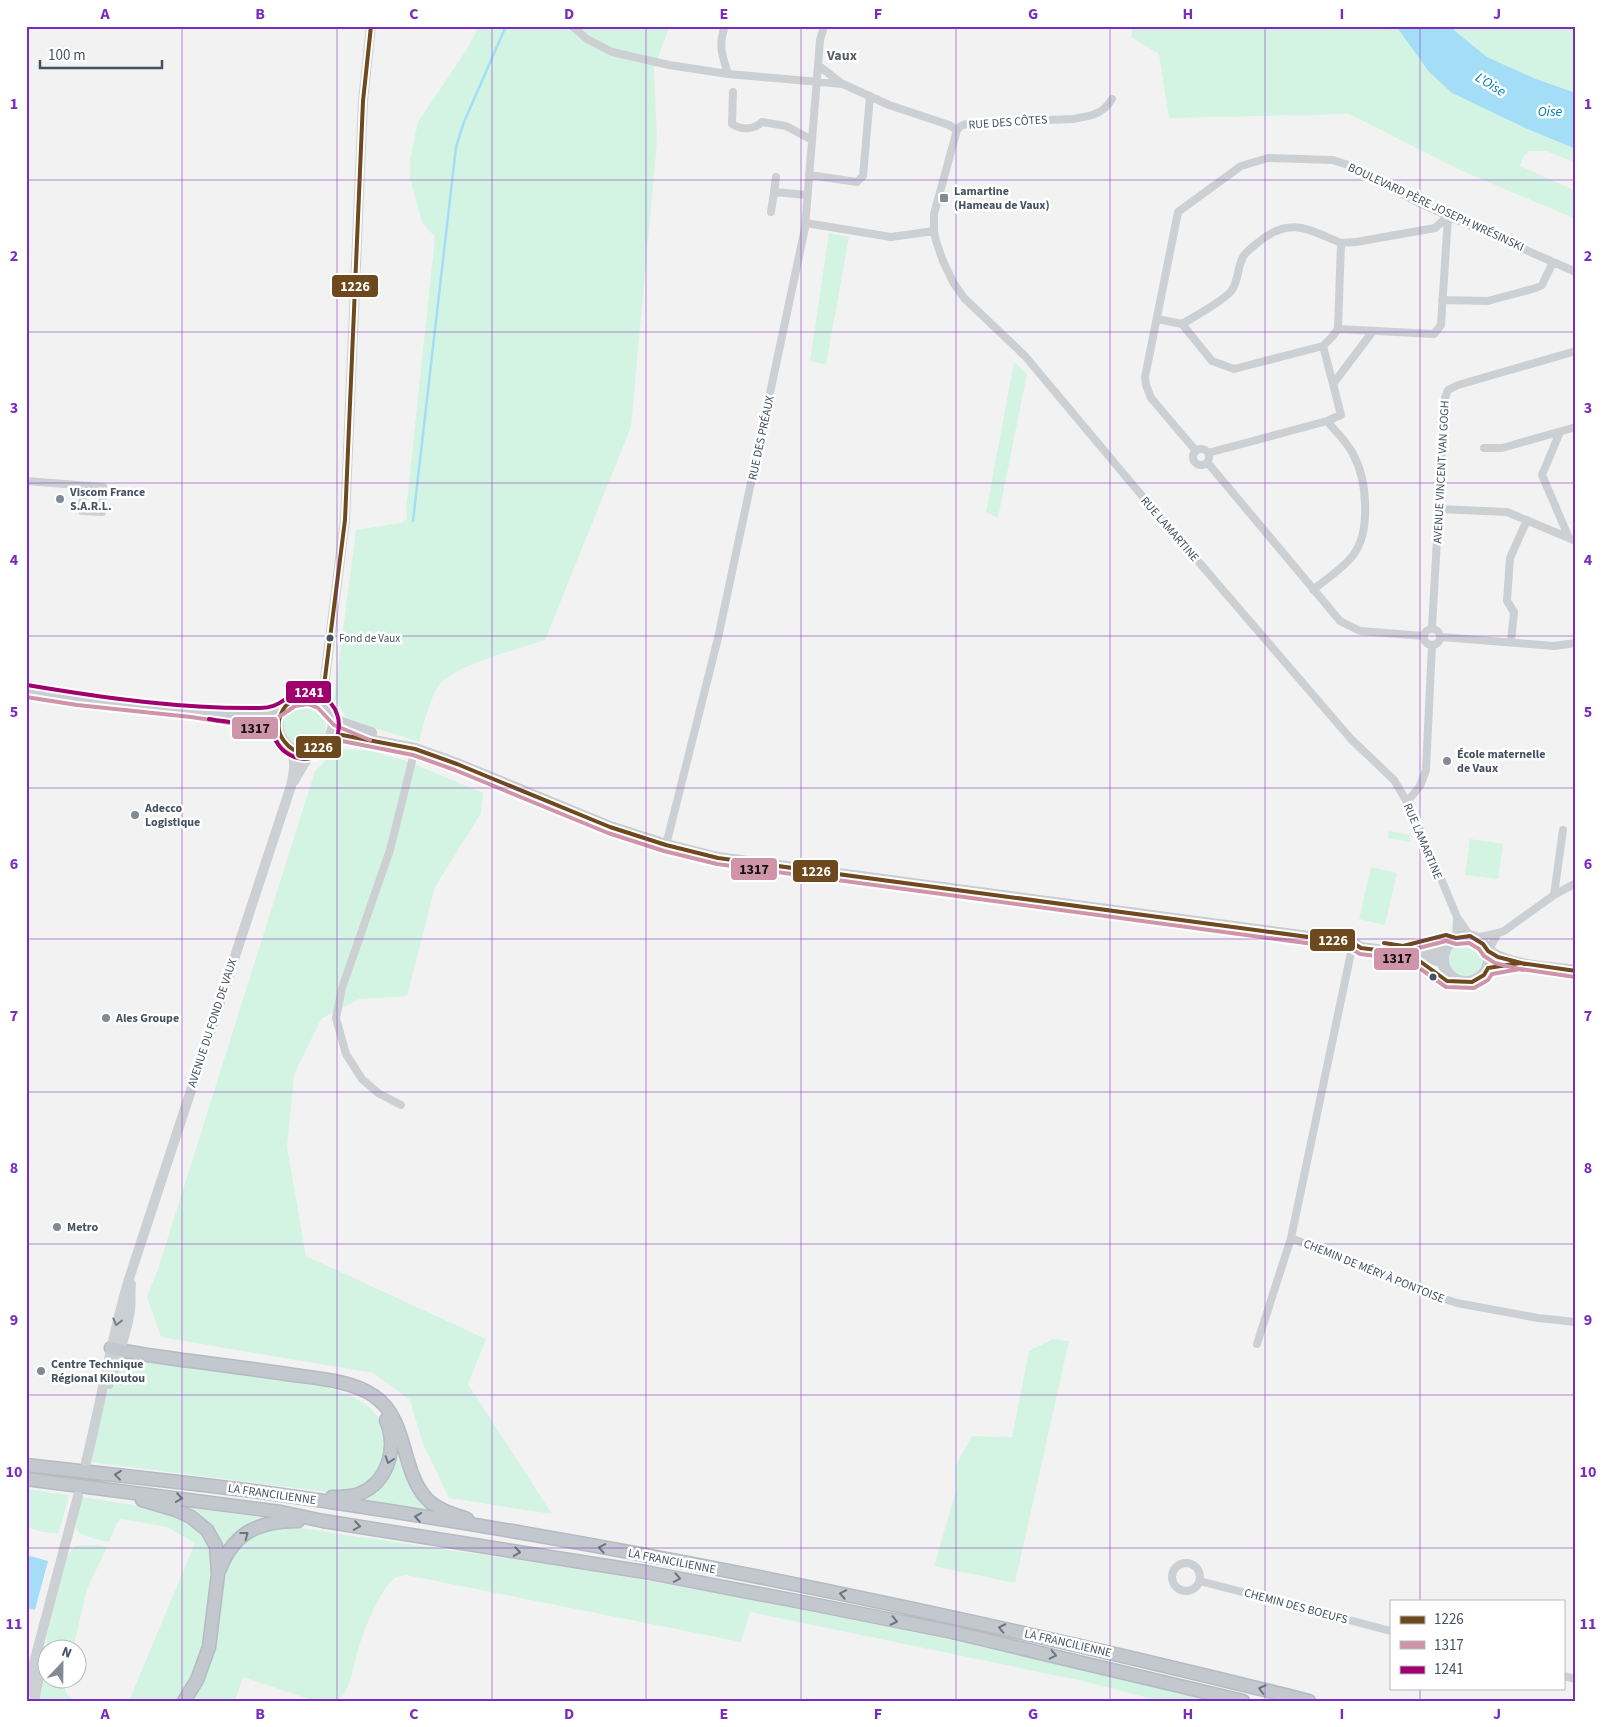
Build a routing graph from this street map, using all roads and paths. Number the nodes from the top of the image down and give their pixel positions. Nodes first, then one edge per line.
1 (371, 26) edge
2 (572, 26) edge
3 (725, 26) edge
4 (824, 26) edge
5 (819, 66) junction
6 (728, 74) junction
7 (818, 81) junction
8 (843, 84) junction
9 (733, 92) dead end
10 (870, 96) junction
11 (1112, 99) dead end
12 (957, 130) junction
13 (812, 140) junction
14 (809, 176) junction
15 (776, 177) dead end
16 (774, 192) junction
17 (808, 195) junction
18 (771, 212) dead end
19 (1448, 216) junction
20 (806, 223) junction
21 (934, 231) junction
22 (1341, 243) junction
23 (1553, 262) junction
24 (1576, 272) edge
25 (1442, 300) junction
26 (1157, 319) junction
27 (1182, 324) junction
28 (1338, 329) junction
29 (1373, 331) junction
30 (1323, 346) junction
31 (1576, 351) edge
32 (1333, 384) junction
33 (1327, 421) junction
34 (1576, 427) edge
35 (1560, 432) junction
36 (1484, 448) dead end
37 (1196, 451) junction
38 (1208, 453) junction
39 (1207, 462) junction
40 (26, 481) edge
41 (83, 486) dead end
42 (1438, 509) junction
43 (1526, 520) junction
44 (1572, 540) edge
45 (1313, 590) junction
46 (1432, 628) junction
47 (1424, 636) junction
48 (1441, 638) junction
49 (1511, 642) junction
50 (1576, 643) edge
51 (1432, 645) junction
52 (325, 678) junction
53 (26, 692) edge
54 (309, 698) junction
55 (285, 707) junction
56 (329, 711) junction
57 (210, 713) junction
58 (279, 731) junction
59 (328, 741) junction
60 (289, 747) junction
61 (411, 748) junction
62 (314, 751) junction
63 (291, 786) junction
64 (1407, 802) junction
65 (1563, 830) dead end
66 (666, 845) junction
67 (1576, 883) edge
68 (1554, 895) junction
69 (1456, 917) junction
70 (1498, 933) junction
71 (1473, 937) junction
72 (1451, 942) junction
73 (1352, 943) junction
74 (1488, 951) junction
75 (1442, 962) junction
76 (1520, 963) junction
77 (1488, 968) junction
78 (1576, 971) edge
79 (401, 1105) dead end
80 (1292, 1238) junction
81 (1576, 1322) edge
82 (1257, 1344) dead end
83 (116, 1349) junction
84 (341, 1383) junction
85 (86, 1462) dead end
86 (26, 1464) edge
87 (26, 1479) edge
88 (105, 1489) junction
89 (260, 1492) junction
90 (78, 1496) dead end
91 (323, 1521) junction
92 (501, 1530) junction
93 (218, 1574) junction
94 (1200, 1581) dead end
95 (1390, 1631) edge
96 (41, 1639) junction
97 (26, 1693) edge
98 (34, 1701) edge
99 (184, 1701) edge
100 (1243, 1701) edge
101 (1310, 1701) edge

1 - 52 street
2 - 6 street, RUE DES CÔTES
3 - 6 street
4 - 5 street, RUE DES PRÉAUX
5 - 7 street, RUE DES PRÉAUX
5 - 8 street
6 - 7 street, RUE DES CÔTES
7 - 8 street, RUE DES CÔTES
7 - 13 street, RUE DES PRÉAUX
8 - 10 street, RUE DES CÔTES
9 - 13 street
10 - 12 street, RUE DES CÔTES
10 - 14 street
11 - 12 street, RUE DES CÔTES
12 - 21 street, RUE LAMARTINE
13 - 14 street, RUE DES PRÉAUX
14 - 17 street, RUE DES PRÉAUX
15 - 16 street
16 - 17 street
16 - 18 street
17 - 20 street, RUE DES PRÉAUX
19 - 22 street
19 - 23 street, BOULEVARD PÈRE JOSEPH WRÉSINSKI
19 - 25 street
19 - 26 street, BOULEVARD PÈRE JOSEPH WRÉSINSKI
20 - 21 street
20 - 66 street, RUE DES PRÉAUX
21 - 64 street, RUE LAMARTINE
22 - 27 street
22 - 28 street
23 - 24 street, BOULEVARD PÈRE JOSEPH WRÉSINSKI
23 - 25 street
25 - 29 street
26 - 27 street
26 - 37 street, BOULEVARD PÈRE JOSEPH WRÉSINSKI
27 - 30 street
28 - 29 street
28 - 30 street
29 - 32 street
30 - 32 street
31 - 42 street, AVENUE VINCENT VAN GOGH
32 - 33 street
33 - 38 street
33 - 45 street
34 - 35 street
35 - 36 street
35 - 44 street
37 - 38 street
37 - 39 street
38 - 39 street
39 - 45 street
40 - 41 street
42 - 43 street
42 - 46 street, AVENUE VINCENT VAN GOGH
43 - 44 street
43 - 49 street
45 - 47 street
46 - 47 street
46 - 48 street
47 - 51 street
48 - 49 street
48 - 51 street
49 - 50 street
51 - 64 street
52 - 54 street
52 - 56 street
53 - 57 main road
54 - 55 main road
54 - 56 main road
55 - 57 main road
55 - 58 main road
56 - 59 main road
56 - 61 main road
57 - 58 main road
58 - 60 main road
59 - 61 main road
59 - 62 main road
60 - 62 main road
60 - 63 street, AVENUE DU FOND DE VAUX
61 - 66 main road
61 - 79 street
62 - 63 street, AVENUE DU FOND DE VAUX
63 - 83 street, AVENUE DU FOND DE VAUX
64 - 69 street, RUE LAMARTINE
65 - 68 street
66 - 73 main road
67 - 68 street
68 - 70 street
69 - 71 street, RUE LAMARTINE
69 - 72 street, RUE LAMARTINE
70 - 71 street
70 - 74 street
71 - 72 main road
71 - 74 main road
72 - 73 main road
72 - 75 main road
73 - 75 main road
73 - 80 street
74 - 76 main road
74 - 77 main road
75 - 77 main road
76 - 77 main road
76 - 78 main road
80 - 81 street, CHEMIN DE MÉRY À PONTOISE
80 - 82 street
83 - 84 highway
83 - 85 street, AVENUE DU FOND DE VAUX
84 -> 89 highway
84 - 92 highway
89 -> 86 highway, LA FRANCILIENNE
87 - 88 highway, LA FRANCILIENNE
88 -> 91 highway, LA FRANCILIENNE
88 - 93 highway
92 -> 89 highway, LA FRANCILIENNE
90 - 96 street
93 -> 91 highway
91 -> 100 highway, LA FRANCILIENNE
101 -> 92 highway, LA FRANCILIENNE
93 - 99 highway
94 - 95 street, CHEMIN DES BOEUFS
96 - 97 street
96 - 98 street

